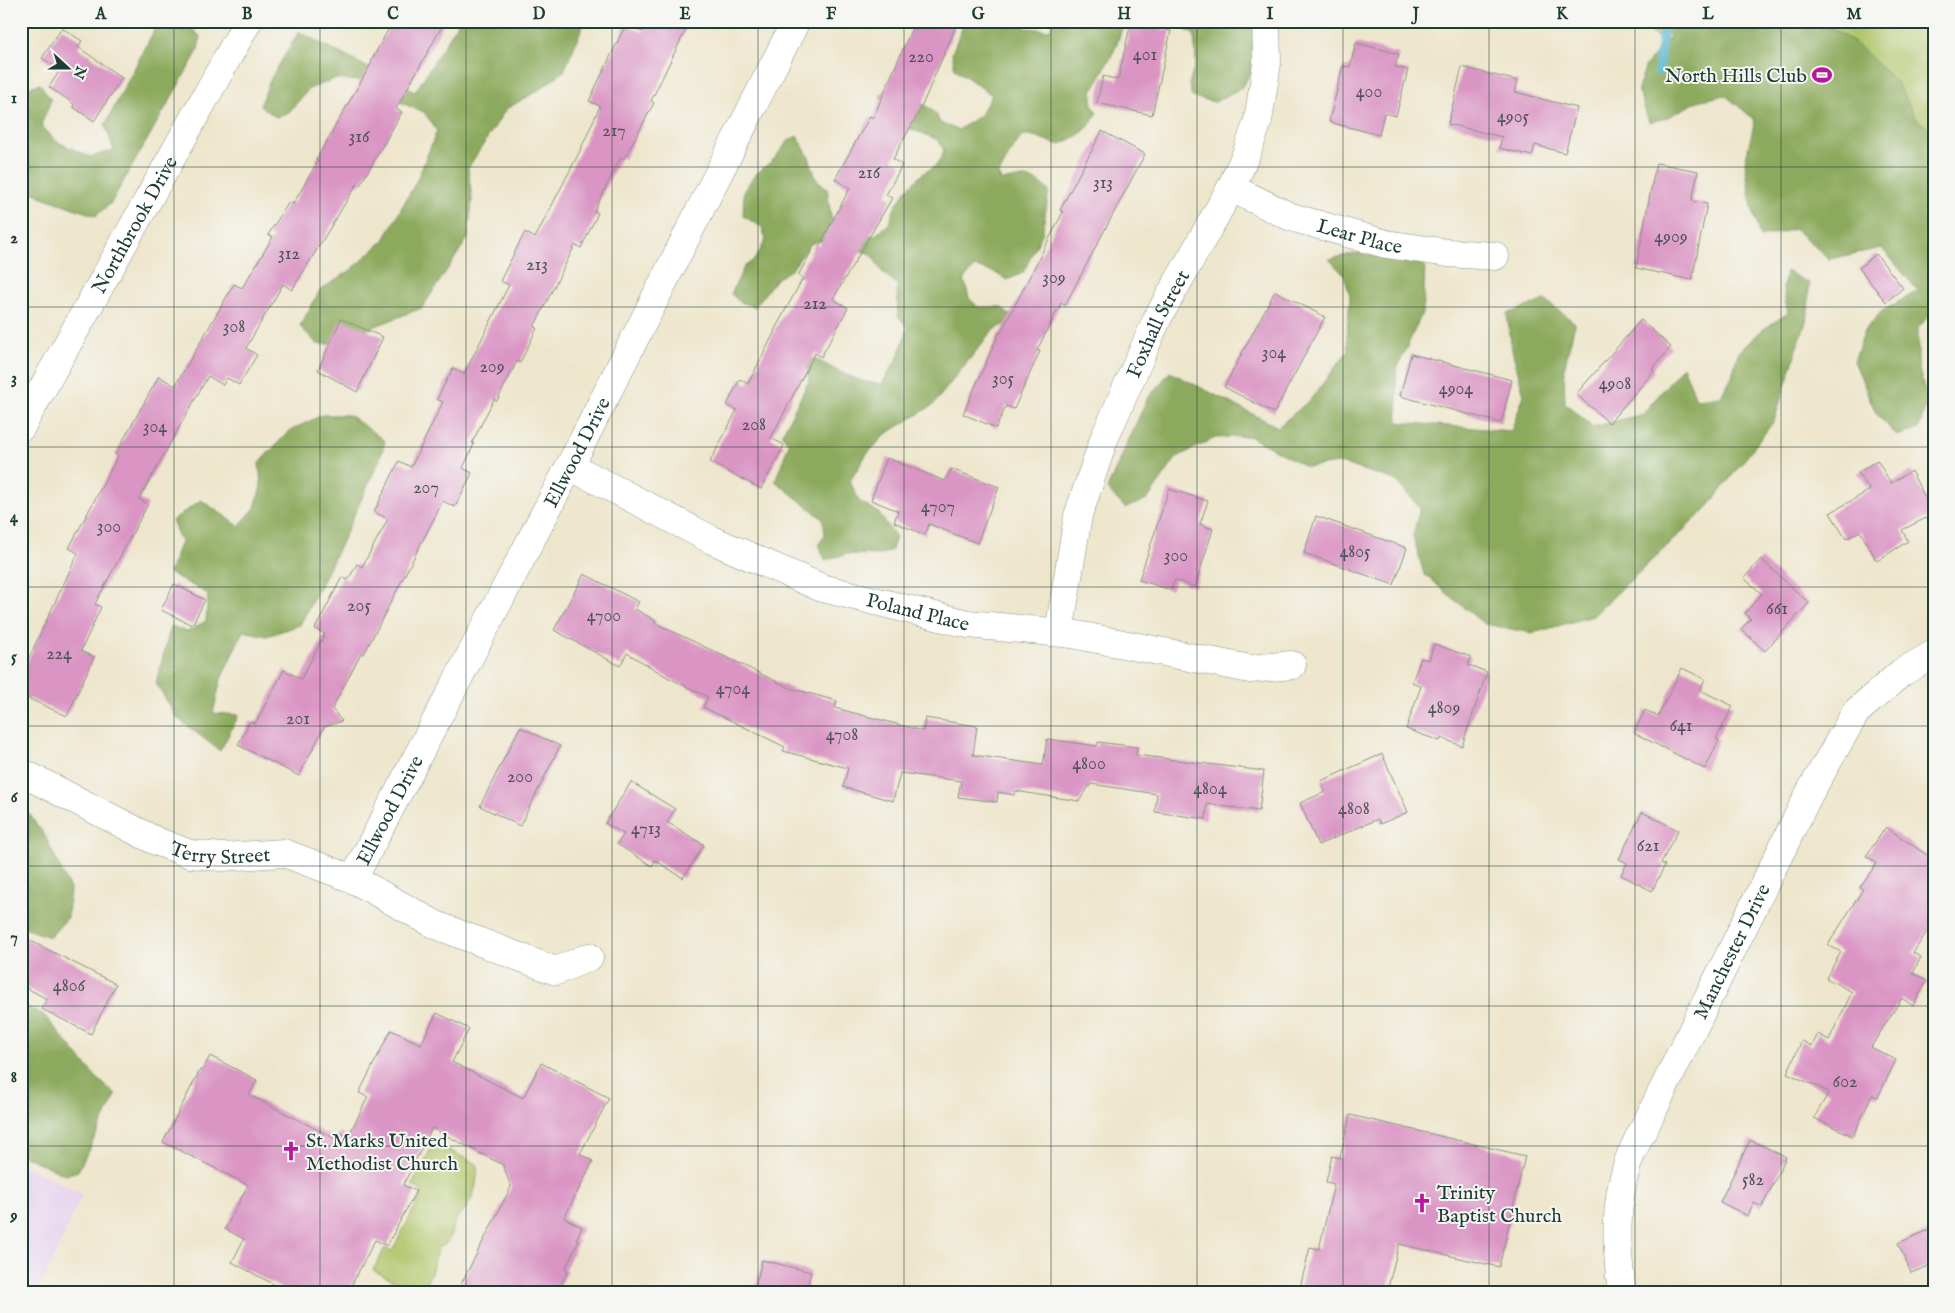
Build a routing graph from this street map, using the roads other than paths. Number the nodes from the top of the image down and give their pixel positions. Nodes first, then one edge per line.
1 (796, 21) edge
2 (1266, 21) edge
3 (244, 23) edge
4 (1231, 188) junction
5 (1495, 256) dead end
6 (21, 427) edge
7 (570, 466) junction
8 (1059, 632) junction
9 (1934, 654) edge
10 (1292, 665) dead end
11 (21, 772) edge
12 (353, 879) junction
13 (590, 957) dead end
14 (1622, 1292) edge

1 - 7 street, Ellwood Drive
2 - 4 street, Foxhall Street
3 - 6 street, Northbrook Drive
4 - 5 street, Lear Place
4 - 8 street, Foxhall Street
7 - 8 street, Poland Place
7 - 12 street, Ellwood Drive
8 - 10 street, Poland Place
9 - 14 street, Manchester Drive
11 - 12 street, Terry Street
12 - 13 street, Terry Street

